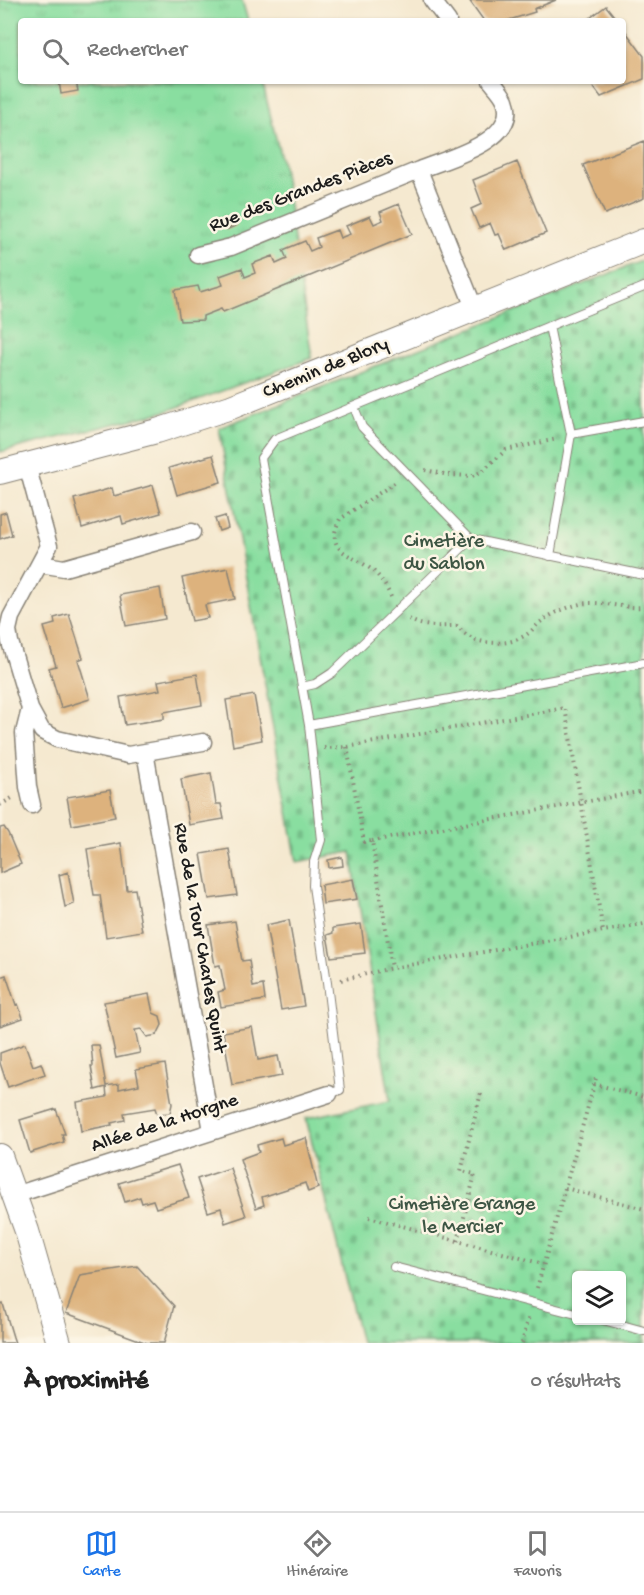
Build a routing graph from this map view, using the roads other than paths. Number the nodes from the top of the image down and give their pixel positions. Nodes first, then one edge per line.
1 (432, 0) edge
2 (446, 18) edge
3 (493, 84) edge
4 (419, 170) junction
5 (644, 241) edge
6 (198, 255) dead end
7 (644, 286) edge
8 (475, 310) junction
9 (549, 326) junction
10 (354, 407) junction
11 (644, 421) edge
12 (571, 434) junction
13 (27, 465) junction
14 (0, 472) edge
15 (192, 532) dead end
16 (471, 539) junction
17 (550, 555) junction
18 (40, 564) junction
19 (644, 575) edge
20 (5, 642) edge
21 (644, 663) edge
22 (302, 687) junction
23 (30, 709) junction
24 (309, 725) junction
25 (203, 742) dead end
26 (145, 752) junction
27 (32, 805) dead end
28 (329, 1095) joint
29 (212, 1131) junction
30 (0, 1156) edge
31 (15, 1195) junction
32 (394, 1267) dead end
33 (572, 1313) edge
34 (622, 1325) edge
35 (644, 1331) edge
36 (59, 1343) edge

1 - 2 street
3 - 4 street, Rue des Grandes Pièces
4 - 6 street, Rue des Grandes Pièces
4 - 8 street, Rue des Grandes Pièces
5 - 8 street, Chemin de Blory
7 - 9 lane
8 - 13 street, Chemin de Blory
9 - 10 lane
9 - 12 lane
10 - 16 lane
10 - 22 lane
11 - 12 lane
12 - 17 lane
13 - 14 street, Chemin de Blory
13 - 18 street
15 - 18 street
16 - 17 lane
16 - 22 lane
17 - 19 lane
18 - 20 street
20 - 23 street
21 - 24 lane
22 - 24 lane
23 - 26 street
23 - 27 street
24 - 28 lane
25 - 26 street
26 - 29 street, Rue de la Tour Charles Quint
28 - 29 street, Allée de la Horgne
29 - 31 street, Allée de la Horgne
30 - 31 street
31 - 36 street
32 - 33 lane
34 - 35 lane

